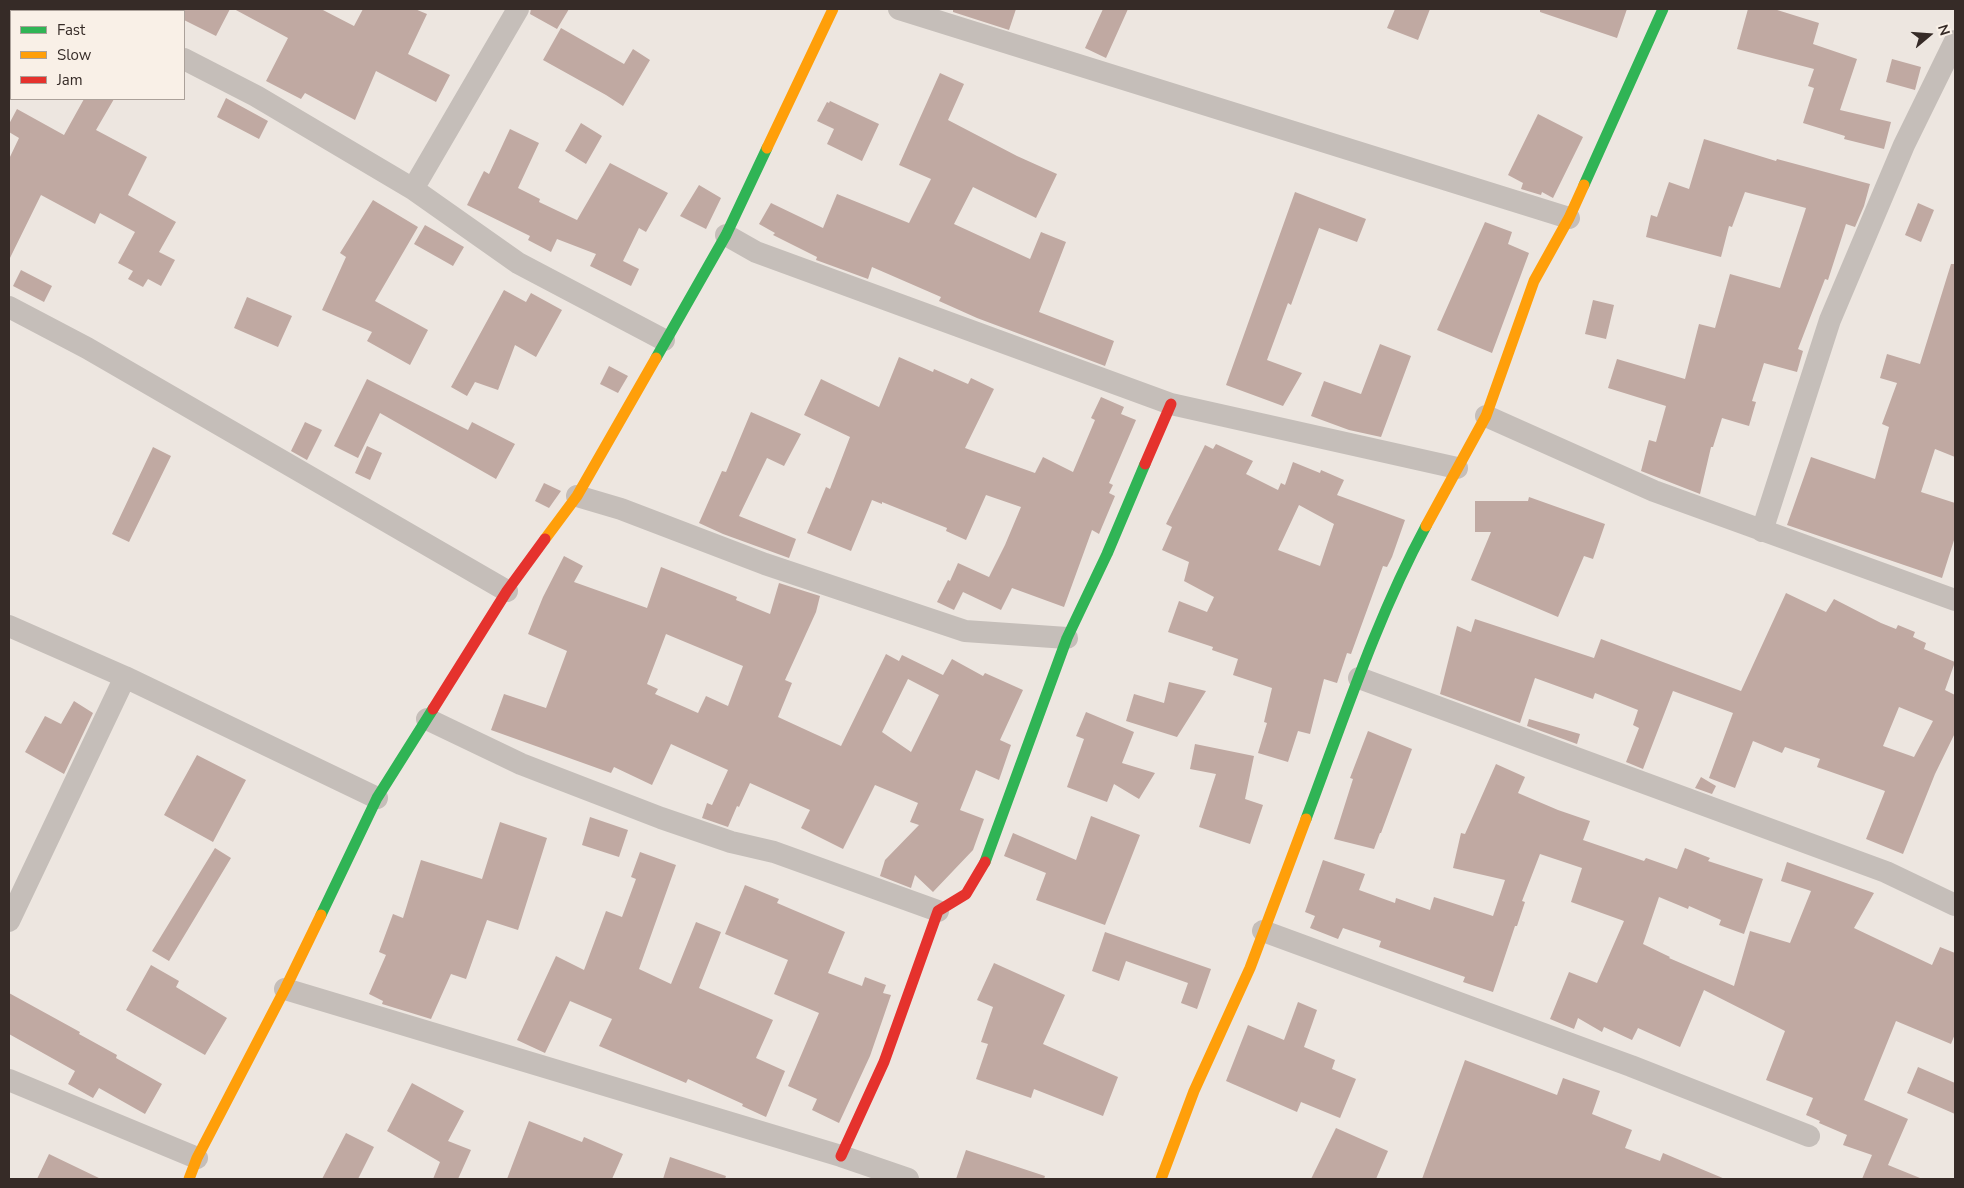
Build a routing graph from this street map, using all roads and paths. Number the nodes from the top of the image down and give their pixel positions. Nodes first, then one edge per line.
1 (518, 9) edge
2 (833, 9) edge
3 (900, 9) edge
4 (1663, 9) edge
5 (1955, 41) edge
6 (185, 60) edge
7 (413, 189) junction
8 (1569, 218) junction
9 (726, 235) junction
10 (9, 307) edge
11 (664, 340) junction
12 (1171, 404) junction
13 (1486, 416) junction
14 (1458, 468) junction
15 (577, 496) junction
16 (1762, 531) junction
17 (507, 591) junction
18 (1955, 600) edge
19 (9, 626) edge
20 (1068, 638) junction
21 (125, 677) junction
22 (1359, 678) junction
23 (427, 719) junction
24 (377, 798) junction
25 (1955, 906) edge
26 (938, 911) junction
27 (9, 921) edge
28 (1263, 931) junction
29 (285, 989) junction
30 (9, 1080) edge
31 (1809, 1136) dead end
32 (841, 1156) junction
33 (197, 1158) junction
34 (189, 1179) edge
35 (908, 1179) edge
36 (1161, 1179) edge

1 - 7 street
2 - 9 street
3 - 8 street
4 - 8 street
5 - 16 street
6 - 7 street
7 - 11 street
8 - 13 street
9 - 11 street
9 - 12 street
10 - 17 street
11 - 15 street
12 - 14 street
12 - 20 street
13 - 14 street
13 - 16 street
14 - 22 street
15 - 17 street
15 - 20 street
16 - 18 street
17 - 23 street
19 - 21 street
20 - 26 street
21 - 24 street
21 - 27 street
22 - 25 street
22 - 28 street
23 - 24 street
23 - 26 street
24 - 29 street
26 - 32 street
28 - 31 street
28 - 36 street
29 - 32 street
29 - 33 street
30 - 33 street
32 - 35 street
33 - 34 street

